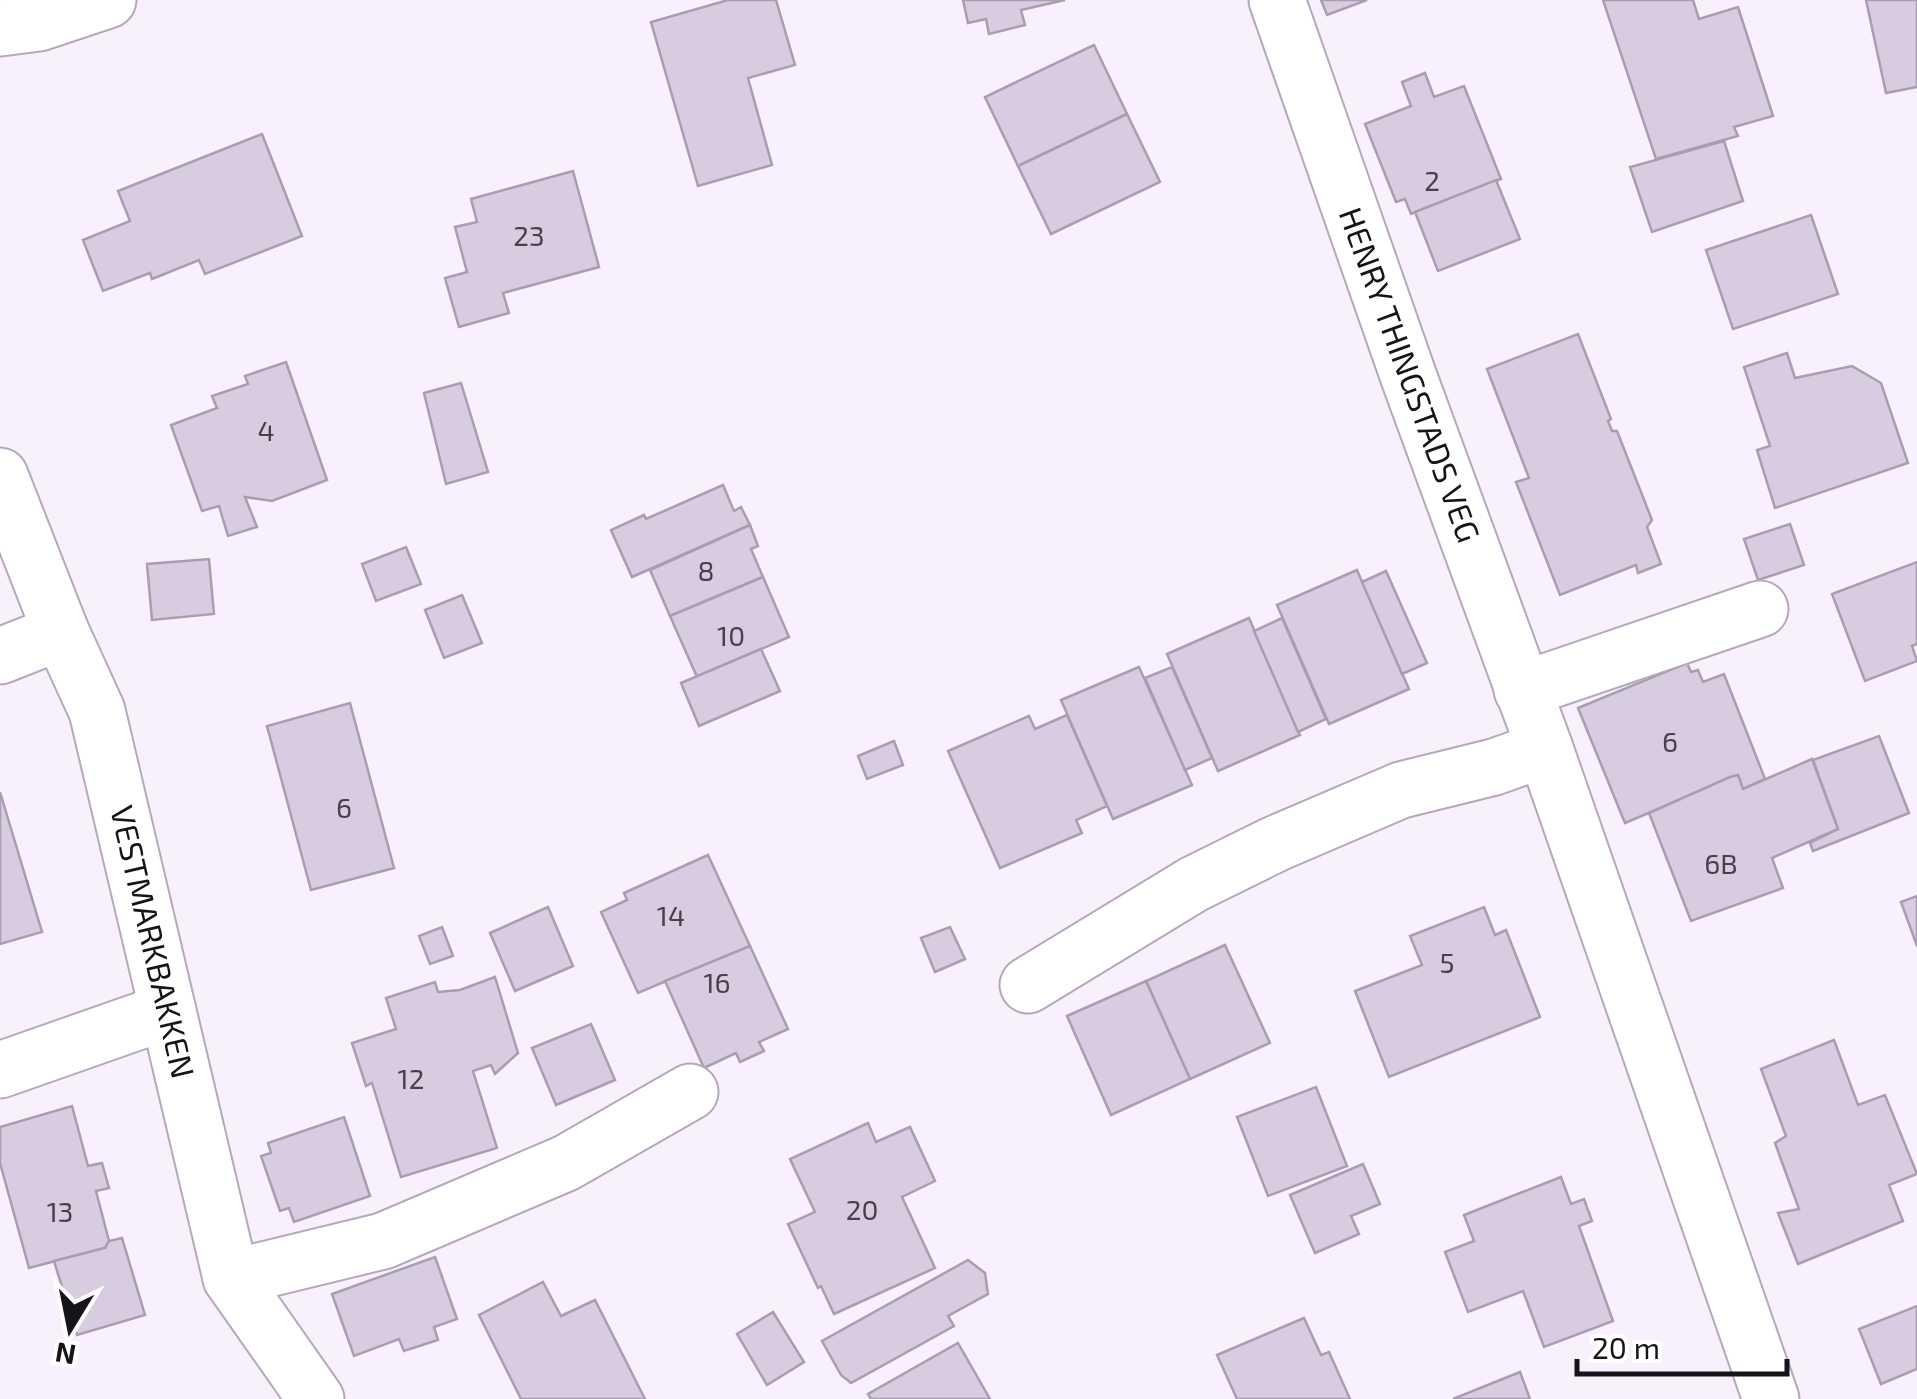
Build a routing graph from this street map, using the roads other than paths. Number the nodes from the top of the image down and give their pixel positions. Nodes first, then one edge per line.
1 (108, 0) edge
2 (1277, 0) edge
3 (0, 28) edge
4 (0, 476) edge
5 (1760, 608) dead end
6 (62, 632) junction
7 (0, 656) edge
8 (1522, 690) junction
9 (1546, 749) junction
10 (1028, 985) dead end
11 (168, 1012) junction
12 (0, 1070) edge
13 (690, 1092) dead end
14 (231, 1278) junction
15 (316, 1399) edge
16 (1771, 1399) edge

1 - 3 street
2 - 8 street, HENRY THINGSTADS VEG
4 - 6 street, VESTMARKBAKKEN
5 - 8 street
6 - 7 street
6 - 11 street, VESTMARKBAKKEN
8 - 9 street, HENRY THINGSTADS VEG
9 - 10 street
9 - 16 street, HENRY THINGSTADS VEG
11 - 12 street
11 - 14 street, VESTMARKBAKKEN
13 - 14 street
14 - 15 street, VESTMARKBAKKEN

